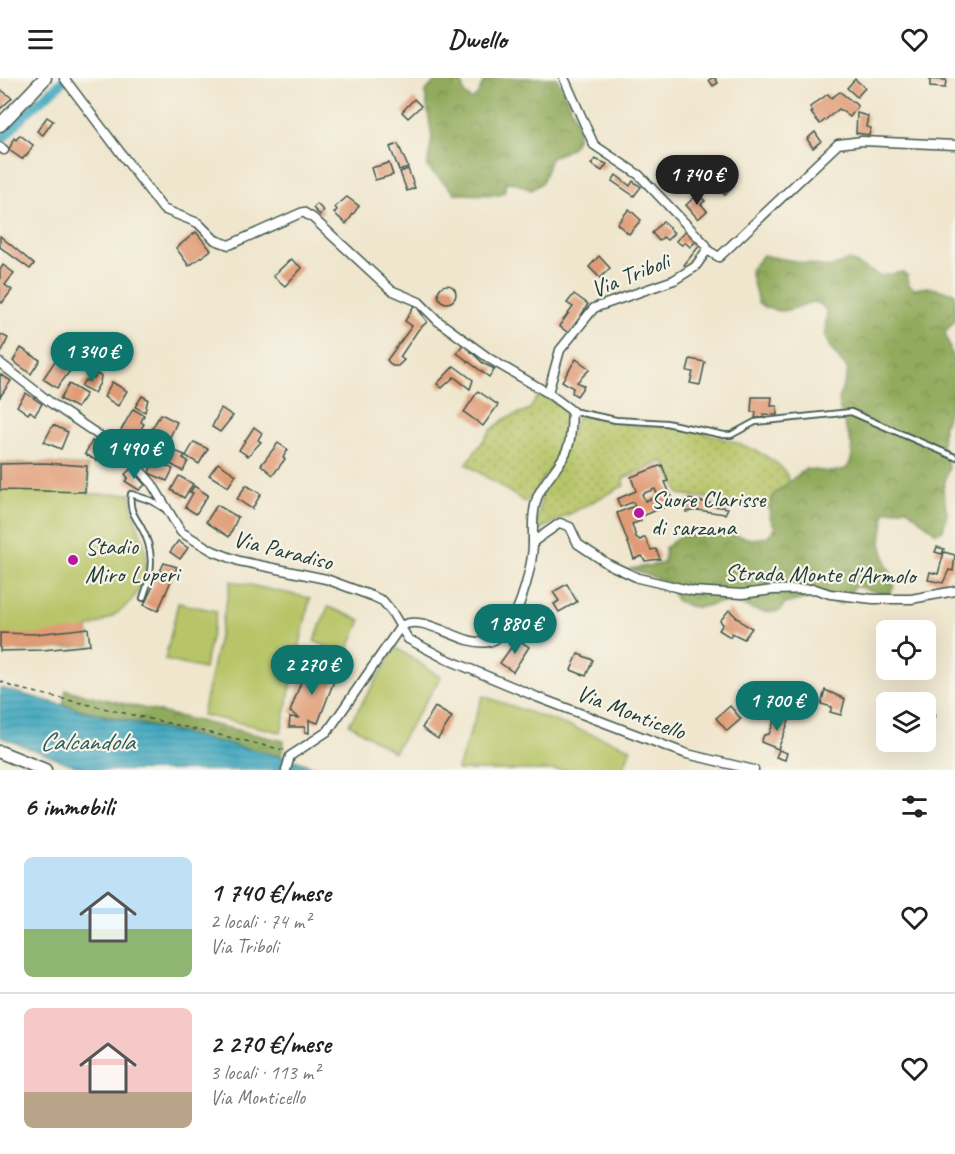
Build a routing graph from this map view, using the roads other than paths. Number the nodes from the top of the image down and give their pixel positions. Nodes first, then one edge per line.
1 (45, 78) edge
2 (64, 78) edge
3 (564, 78) edge
4 (0, 124) edge
5 (955, 145) edge
6 (707, 250) junction
7 (0, 363) edge
8 (548, 393) junction
9 (572, 411) junction
10 (955, 457) edge
11 (167, 510) junction
12 (533, 542) junction
13 (955, 591) edge
14 (143, 598) dead end
15 (401, 626) junction
16 (0, 752) edge
17 (45, 770) edge
18 (286, 770) edge
19 (754, 770) edge

1 - 4 street
2 - 8 street
3 - 6 street, Via Triboli
5 - 6 street
6 - 8 street, Via Triboli
7 - 11 street, Via Paradiso
8 - 9 street
9 - 10 lane
9 - 12 street
11 - 14 lane
11 - 15 street, Via Paradiso
12 - 13 street, Strada Monte d'Armolo
12 - 15 street
15 - 18 street
15 - 19 street, Via Monticello
16 - 17 street

